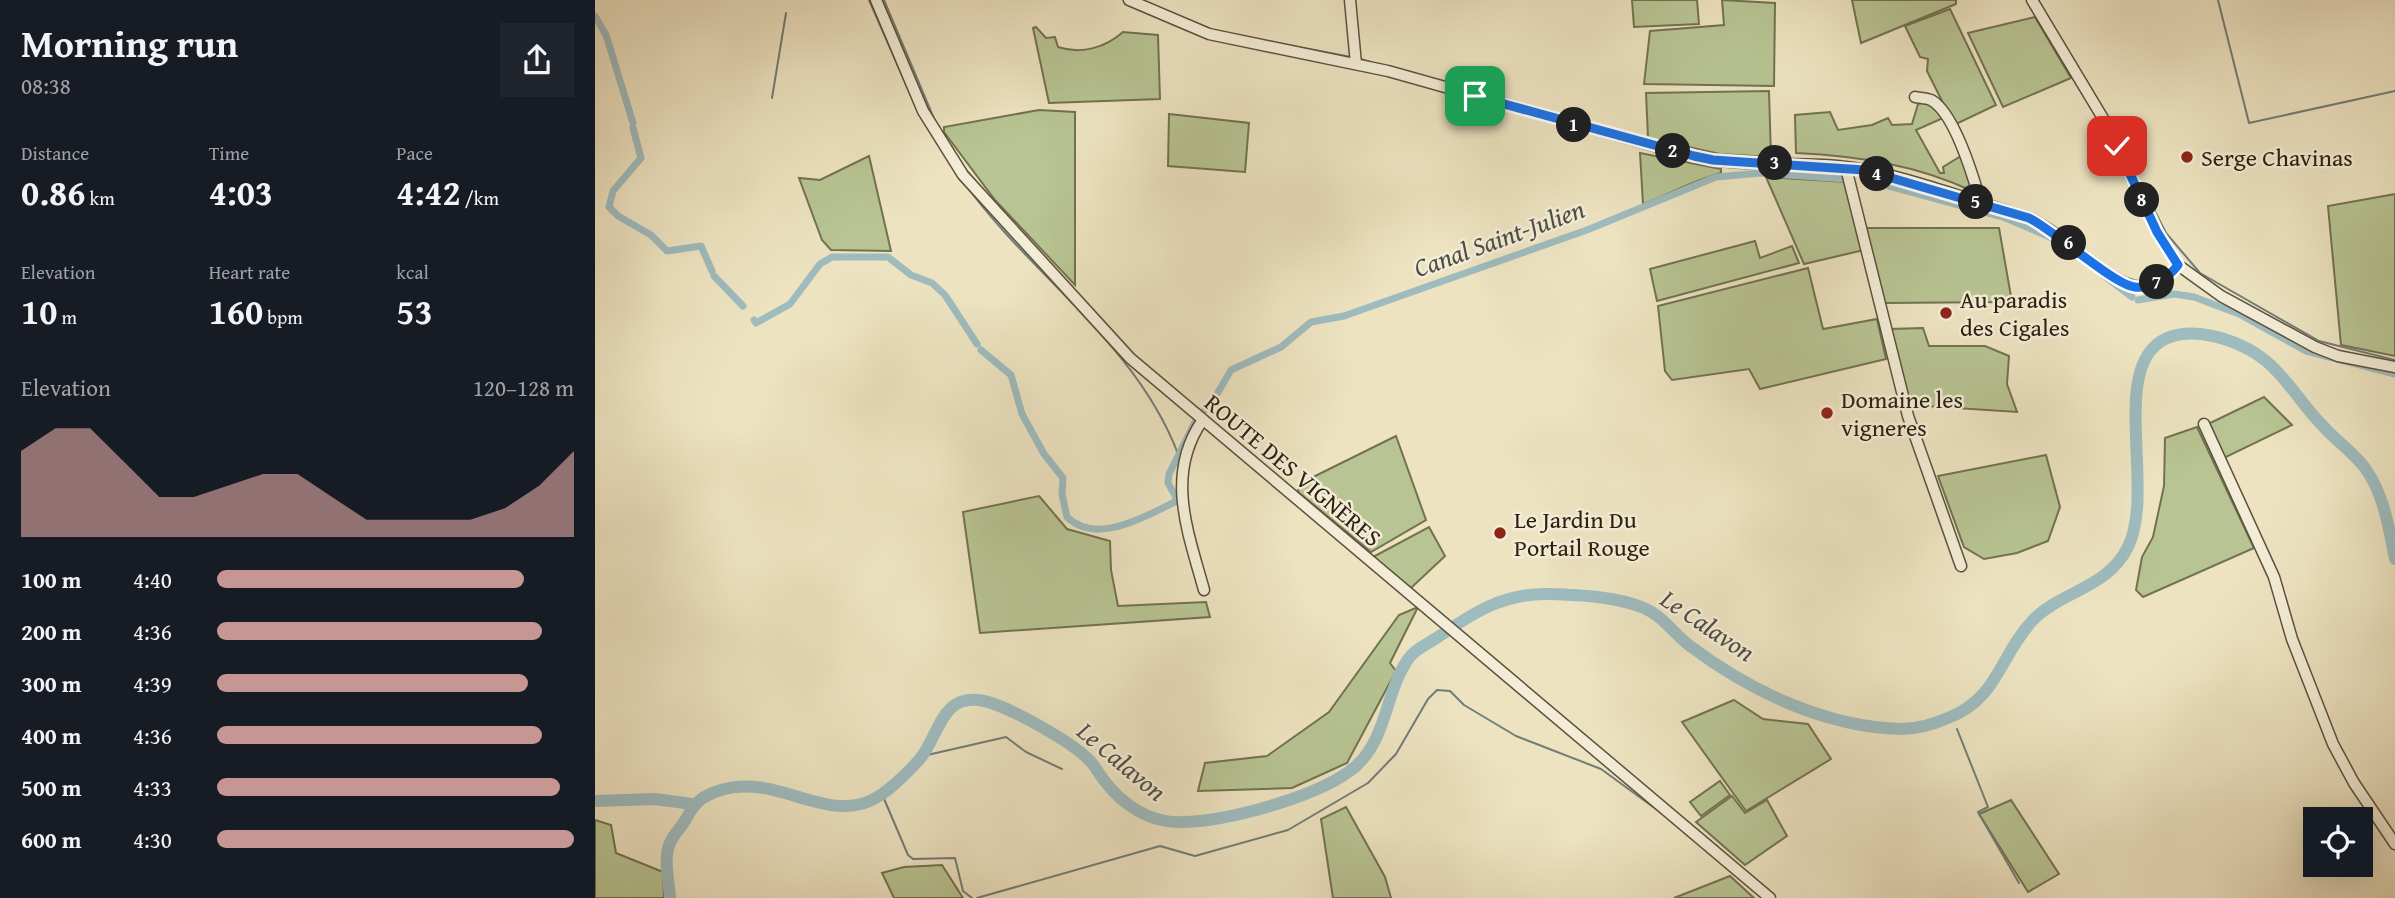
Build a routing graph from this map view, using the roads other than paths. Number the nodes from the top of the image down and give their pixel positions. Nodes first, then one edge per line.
1 (876, 0) edge
2 (1129, 0) edge
3 (1350, 0) edge
4 (2032, 0) edge
5 (1356, 64) junction
6 (1915, 97) dead end
7 (1846, 168) junction
8 (1981, 204) junction
9 (2178, 265) junction
10 (2395, 367) edge
11 (1199, 419) junction
12 (2204, 424) dead end
13 (1961, 566) dead end
14 (1203, 590) dead end
15 (2395, 844) edge
16 (1770, 898) edge

1 - 11 street, ROUTE DES VIGNÈRES
2 - 5 street
3 - 5 street
4 - 9 street
5 - 7 street
6 - 8 street
7 - 8 street
7 - 13 street
8 - 9 street
9 - 10 street
11 - 14 street
11 - 16 street, ROUTE DES VIGNÈRES
12 - 15 street

